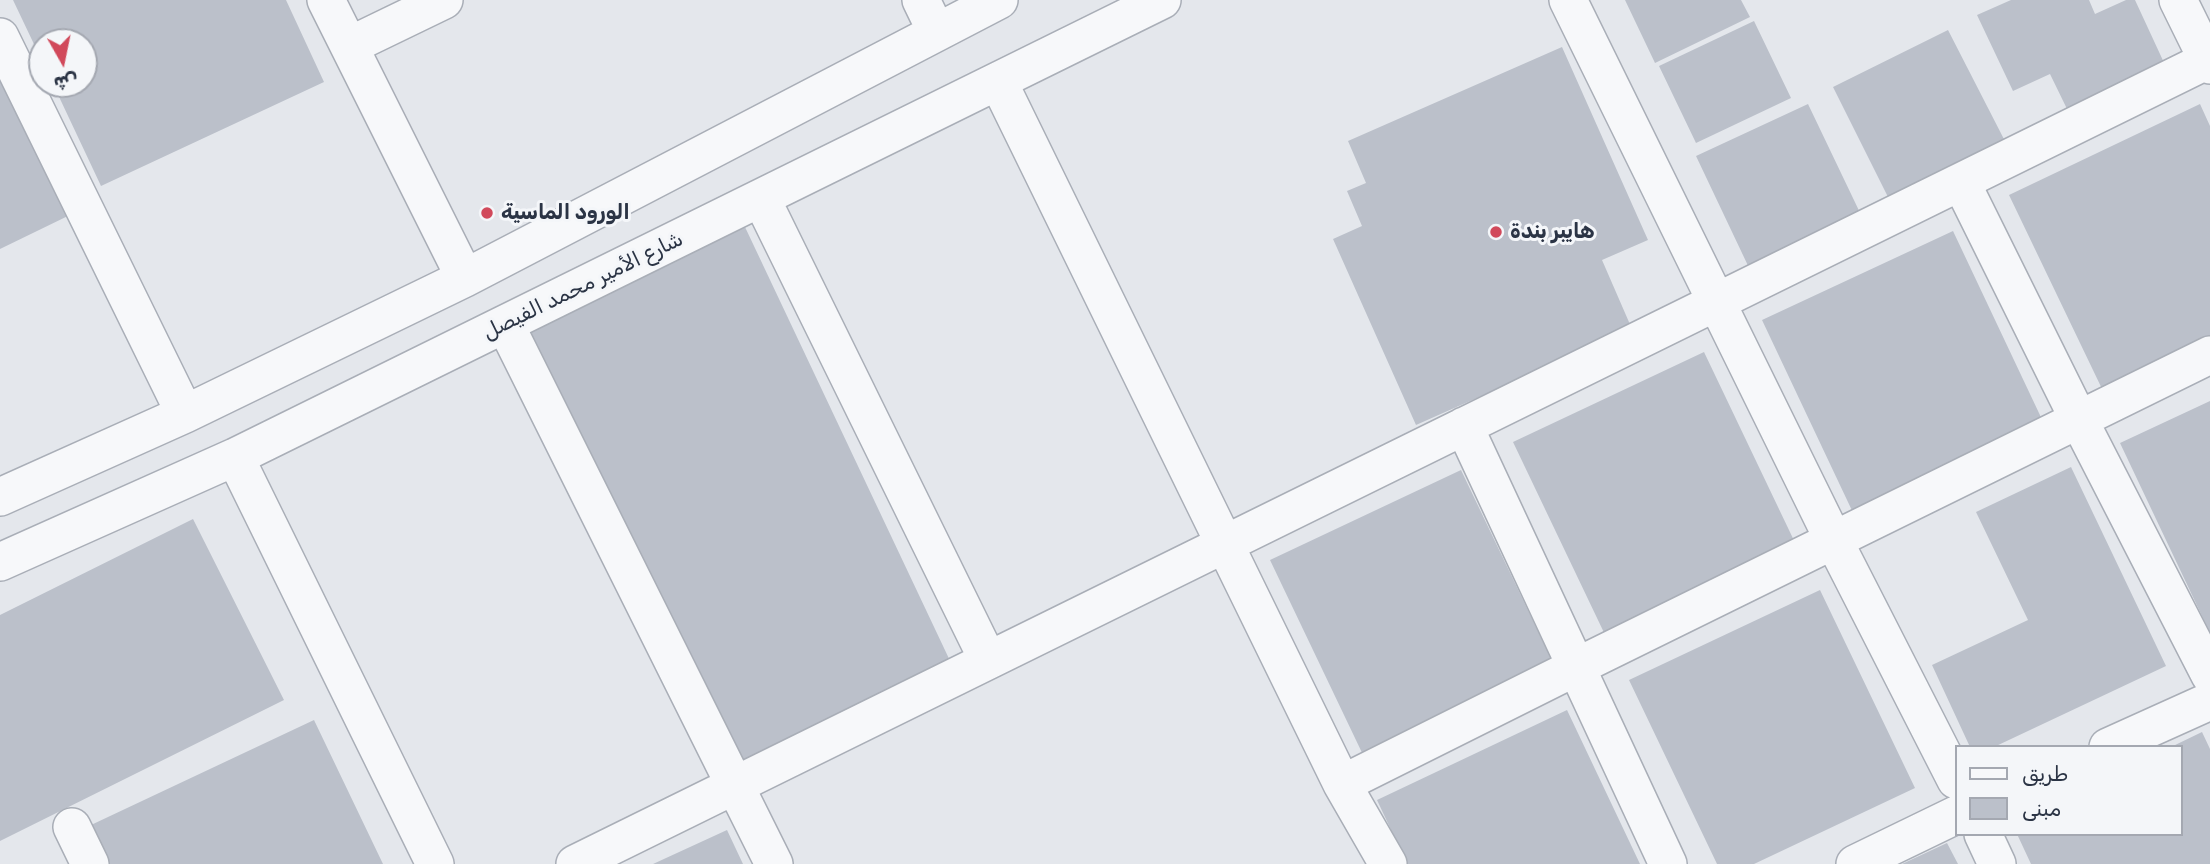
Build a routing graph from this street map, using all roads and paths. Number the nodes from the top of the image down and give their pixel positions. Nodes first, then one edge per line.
1 (326, 0) edge
2 (444, 0) edge
3 (999, 0) edge
4 (1162, 0) edge
5 (1568, 0) edge
6 (2178, 0) edge
7 (929, 15) edge
8 (0, 37) edge
9 (349, 46) junction
10 (2209, 62) edge
11 (998, 81) junction
12 (1961, 182) junction
13 (761, 198) junction
14 (465, 278) junction
15 (1716, 302) junction
16 (505, 324) junction
17 (2210, 355) edge
18 (185, 414) junction
19 (2078, 420) junction
20 (1464, 426) junction
21 (235, 457) junction
22 (0, 497) edge
23 (1834, 541) junction
24 (1225, 544) junction
25 (0, 562) edge
26 (988, 660) junction
27 (1576, 667) junction
28 (2210, 675) edge
29 (2210, 701) edge
30 (2112, 745) edge
31 (1954, 776) edge
32 (1342, 784) junction
33 (735, 785) junction
34 (1954, 816) edge
35 (72, 827) dead end
36 (1984, 836) edge
37 (90, 864) edge
38 (435, 864) edge
39 (575, 864) edge
40 (774, 864) edge
41 (1388, 864) edge
42 (1668, 864) edge
43 (1855, 864) edge
44 (1997, 864) edge

1 - 9 street
2 - 9 street
3 - 7 street
4 - 11 street, شارع الأمير محمد الفيصل
5 - 15 street
6 - 10 street
7 - 14 street
8 - 18 street
9 - 14 street
10 - 12 street
11 - 13 street, شارع الأمير محمد الفيصل
11 - 24 street
12 - 15 street
12 - 19 street
13 - 16 street, شارع الأمير محمد الفيصل
13 - 26 street
14 - 18 street
15 - 20 street
15 - 23 street
16 - 21 street, شارع الأمير محمد الفيصل
16 - 33 street
17 - 19 street
18 - 22 street
19 - 23 street
19 - 28 street
20 - 24 street
20 - 27 street
21 - 25 street, شارع الأمير محمد الفيصل
21 - 38 street
23 - 27 street
23 - 31 street
24 - 26 street
24 - 32 street
26 - 33 street
27 - 32 street
27 - 42 street
29 - 30 street
32 - 41 street
33 - 39 street
33 - 40 street
34 - 43 street
35 - 37 street
36 - 44 street

